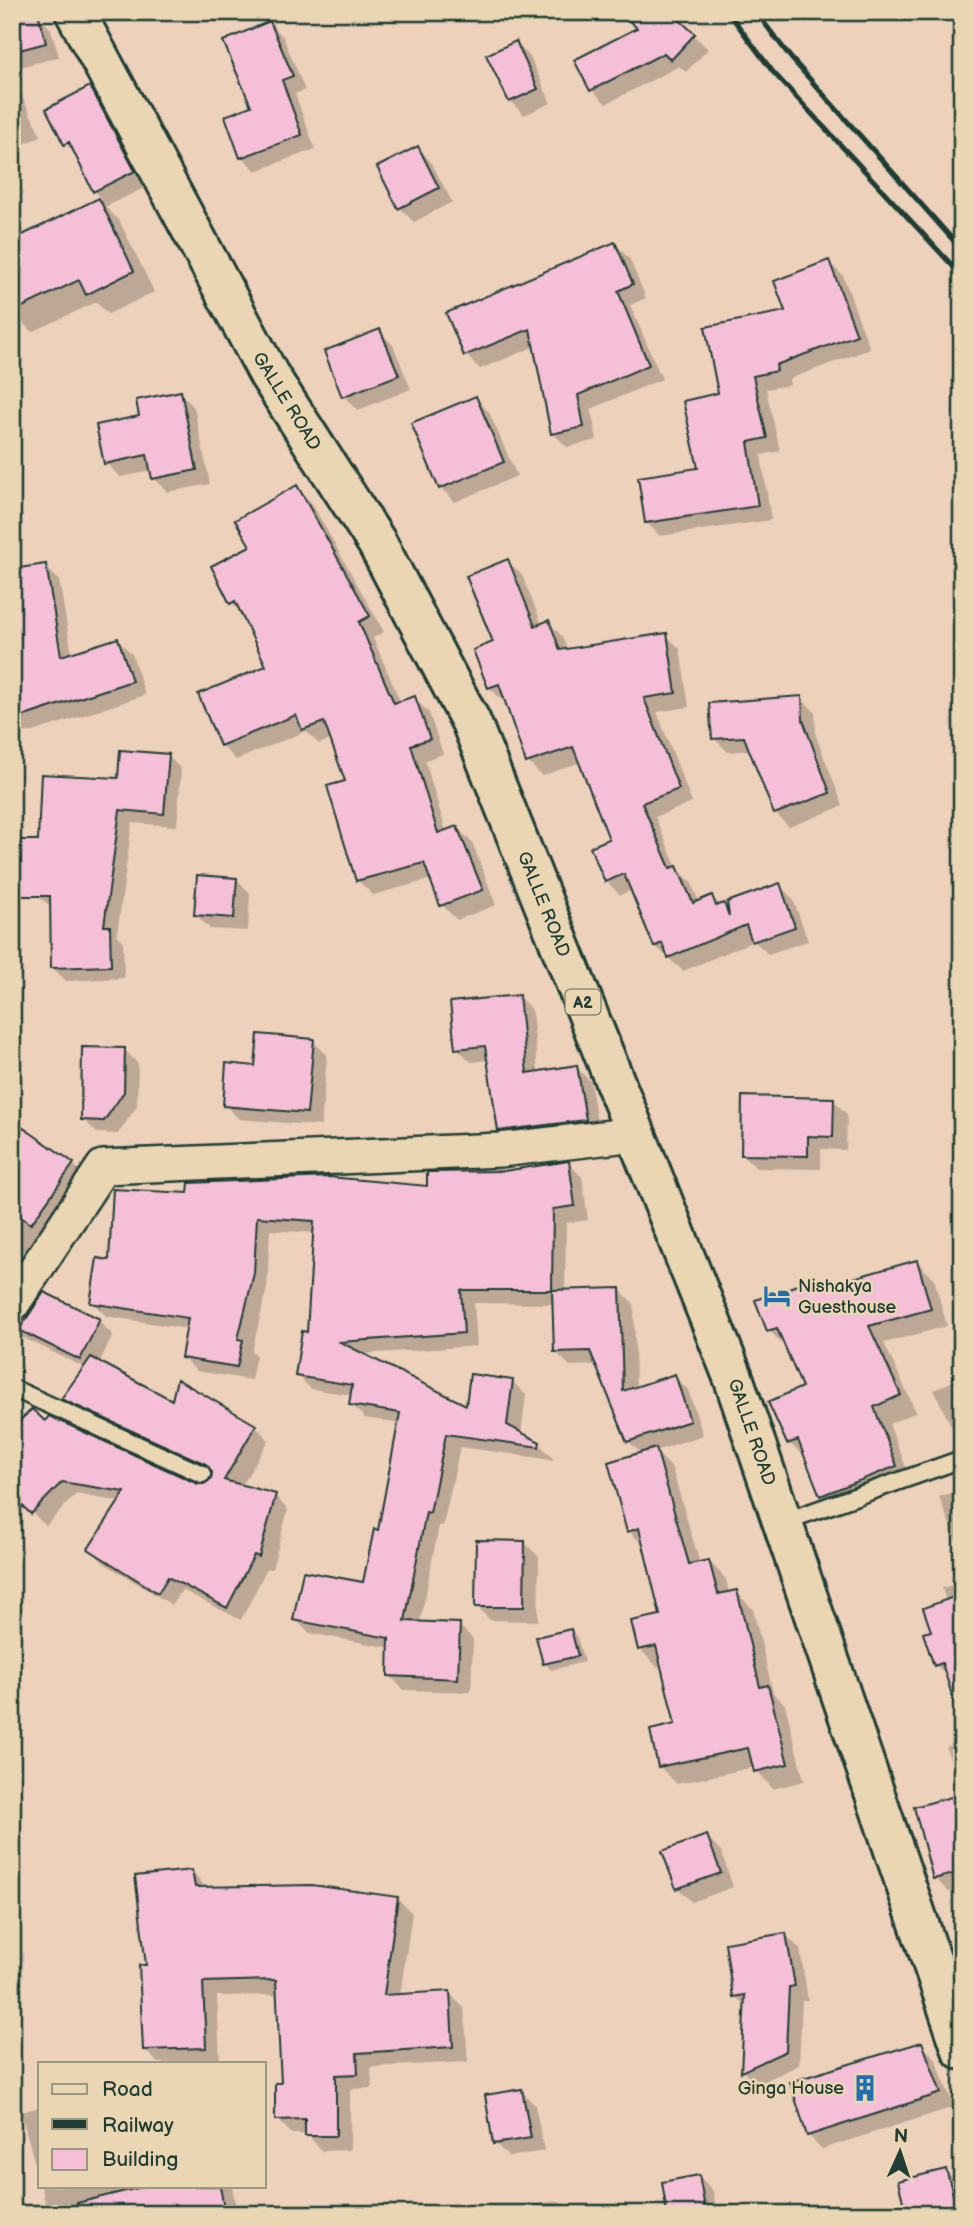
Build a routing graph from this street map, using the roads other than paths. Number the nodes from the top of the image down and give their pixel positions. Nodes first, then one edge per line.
1 (75, 12) edge
2 (636, 1134) junction
3 (12, 1304) edge
4 (12, 1388) edge
5 (962, 1459) edge
6 (202, 1474) dead end
7 (783, 1522) junction
8 (962, 2050) edge

1 - 2 highway, GALLE ROAD / A2
2 - 3 street
2 - 7 highway, GALLE ROAD / A2
4 - 6 lane
5 - 7 lane
7 - 8 highway, GALLE ROAD / A2

